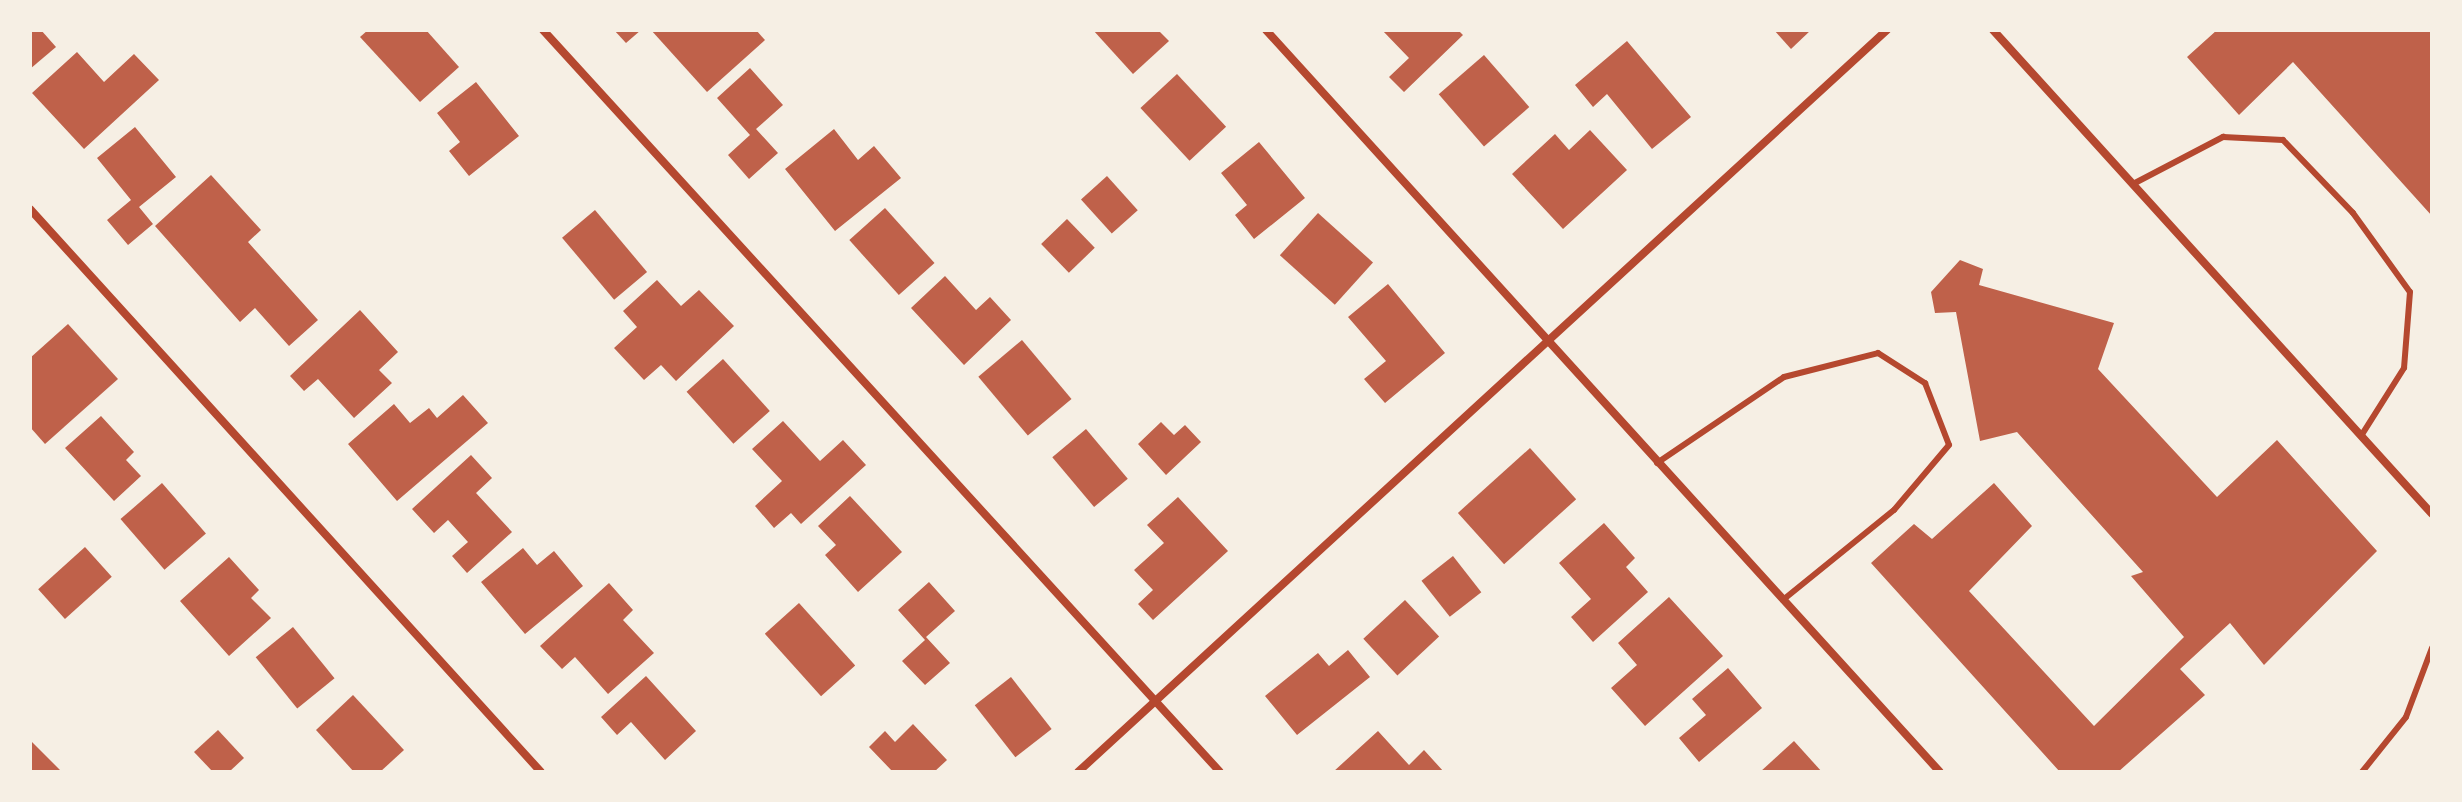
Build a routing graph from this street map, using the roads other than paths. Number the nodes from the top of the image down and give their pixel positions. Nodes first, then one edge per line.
1 (543, 30) edge
2 (1266, 30) edge
3 (1887, 30) edge
4 (1993, 30) edge
5 (2133, 184) junction
6 (30, 209) edge
7 (1548, 343) junction
8 (2361, 436) junction
9 (1657, 463) junction
10 (2432, 514) edge
11 (1783, 600) junction
12 (2432, 648) edge
13 (1155, 701) junction
14 (541, 772) edge
15 (1078, 772) edge
16 (1220, 772) edge
17 (1940, 772) edge
18 (2362, 772) edge

1 - 13 street
2 - 7 street
3 - 7 street
4 - 5 street
5 - 8 street
5 - 8 lane
6 - 14 street
7 - 9 street
7 - 13 street
8 - 10 street
9 - 11 street
9 - 11 lane
11 - 17 street
12 - 18 lane
13 - 15 street
13 - 16 street

